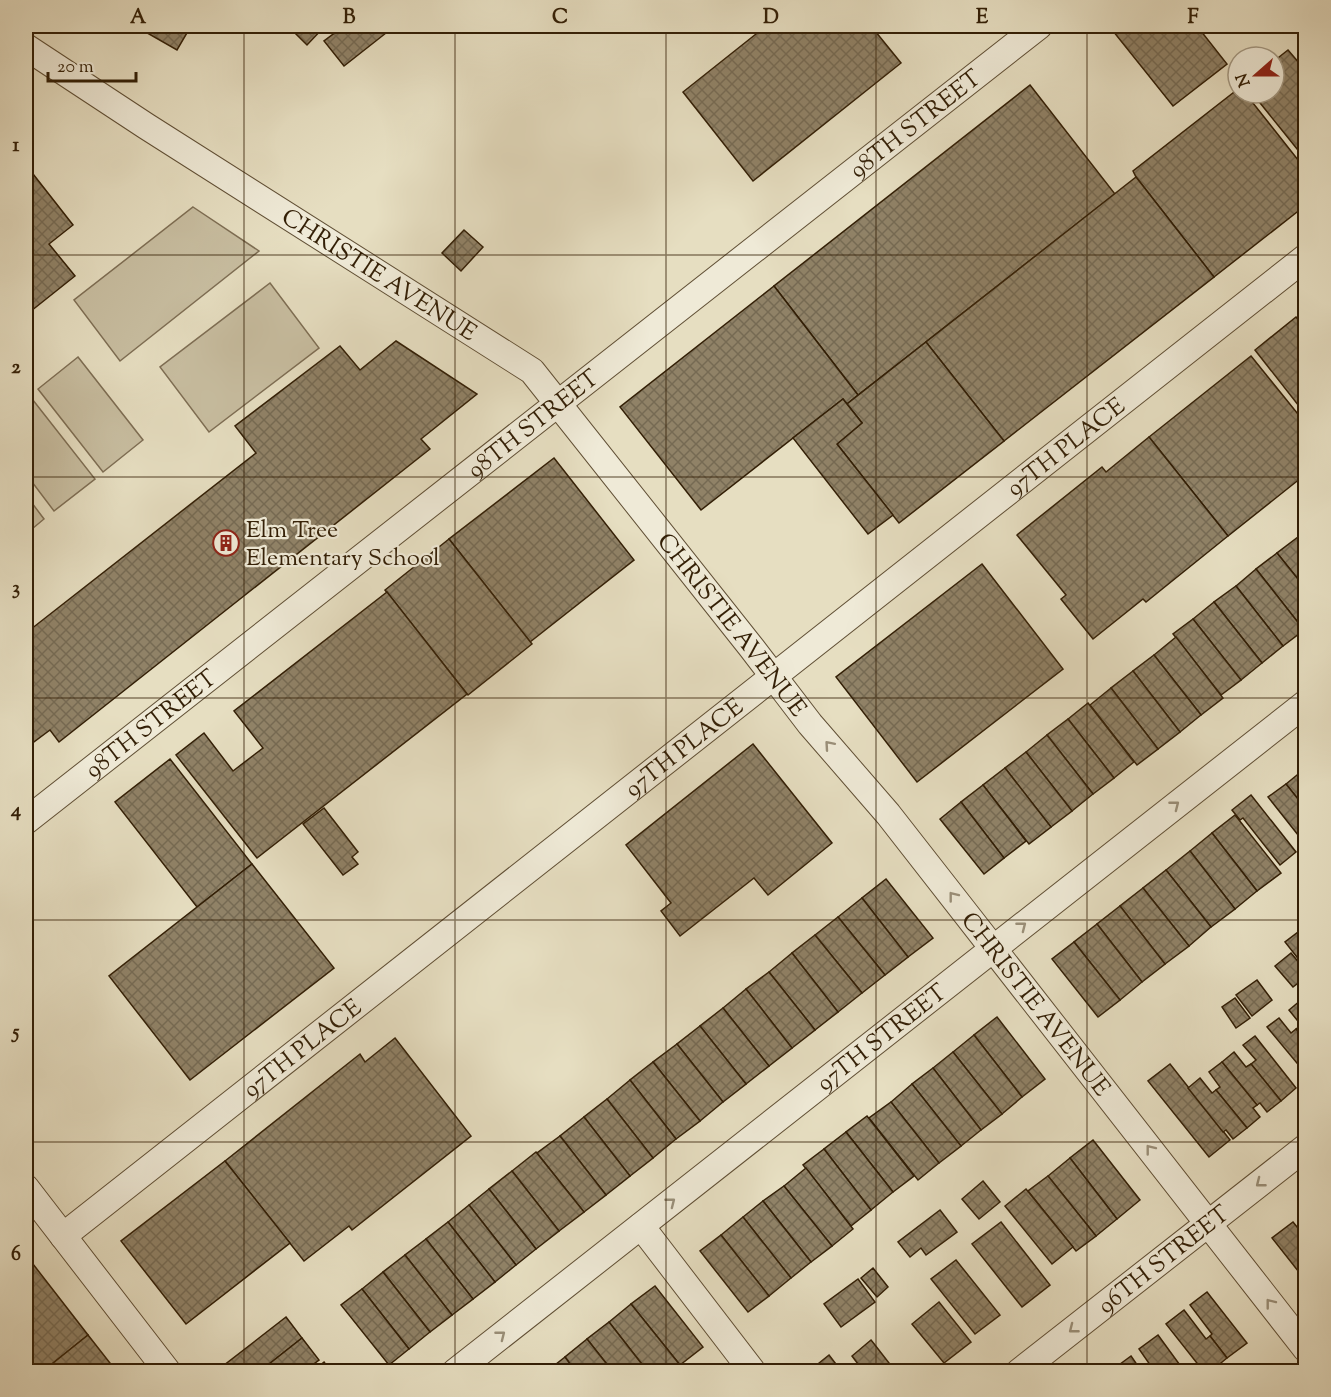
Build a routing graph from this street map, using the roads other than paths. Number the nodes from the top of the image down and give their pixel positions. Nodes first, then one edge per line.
1 (1039, 26) edge
2 (26, 47) edge
3 (1305, 257) edge
4 (557, 403) junction
5 (773, 675) junction
6 (1305, 703) edge
7 (26, 821) edge
8 (994, 948) junction
9 (1305, 1147) edge
10 (26, 1188) edge
11 (1208, 1223) junction
12 (641, 1226) junction
13 (63, 1236) junction
14 (1305, 1349) edge
15 (168, 1371) edge
16 (455, 1371) edge
17 (753, 1371) edge
18 (1019, 1371) edge

1 - 4 street, 98TH STREET
2 - 4 street, CHRISTIE AVENUE
3 - 5 street, 97TH PLACE
4 - 5 street, CHRISTIE AVENUE
4 - 7 street, 98TH STREET
8 -> 5 street, CHRISTIE AVENUE
5 - 13 street, 97TH PLACE
8 -> 6 street, 97TH STREET
11 -> 8 street, CHRISTIE AVENUE
12 -> 8 street, 97TH STREET
9 -> 11 street, 96TH STREET
10 - 13 street
14 -> 11 street, CHRISTIE AVENUE
11 -> 18 street, 96TH STREET
16 -> 12 street, 97TH STREET
12 - 17 street
13 - 15 street

